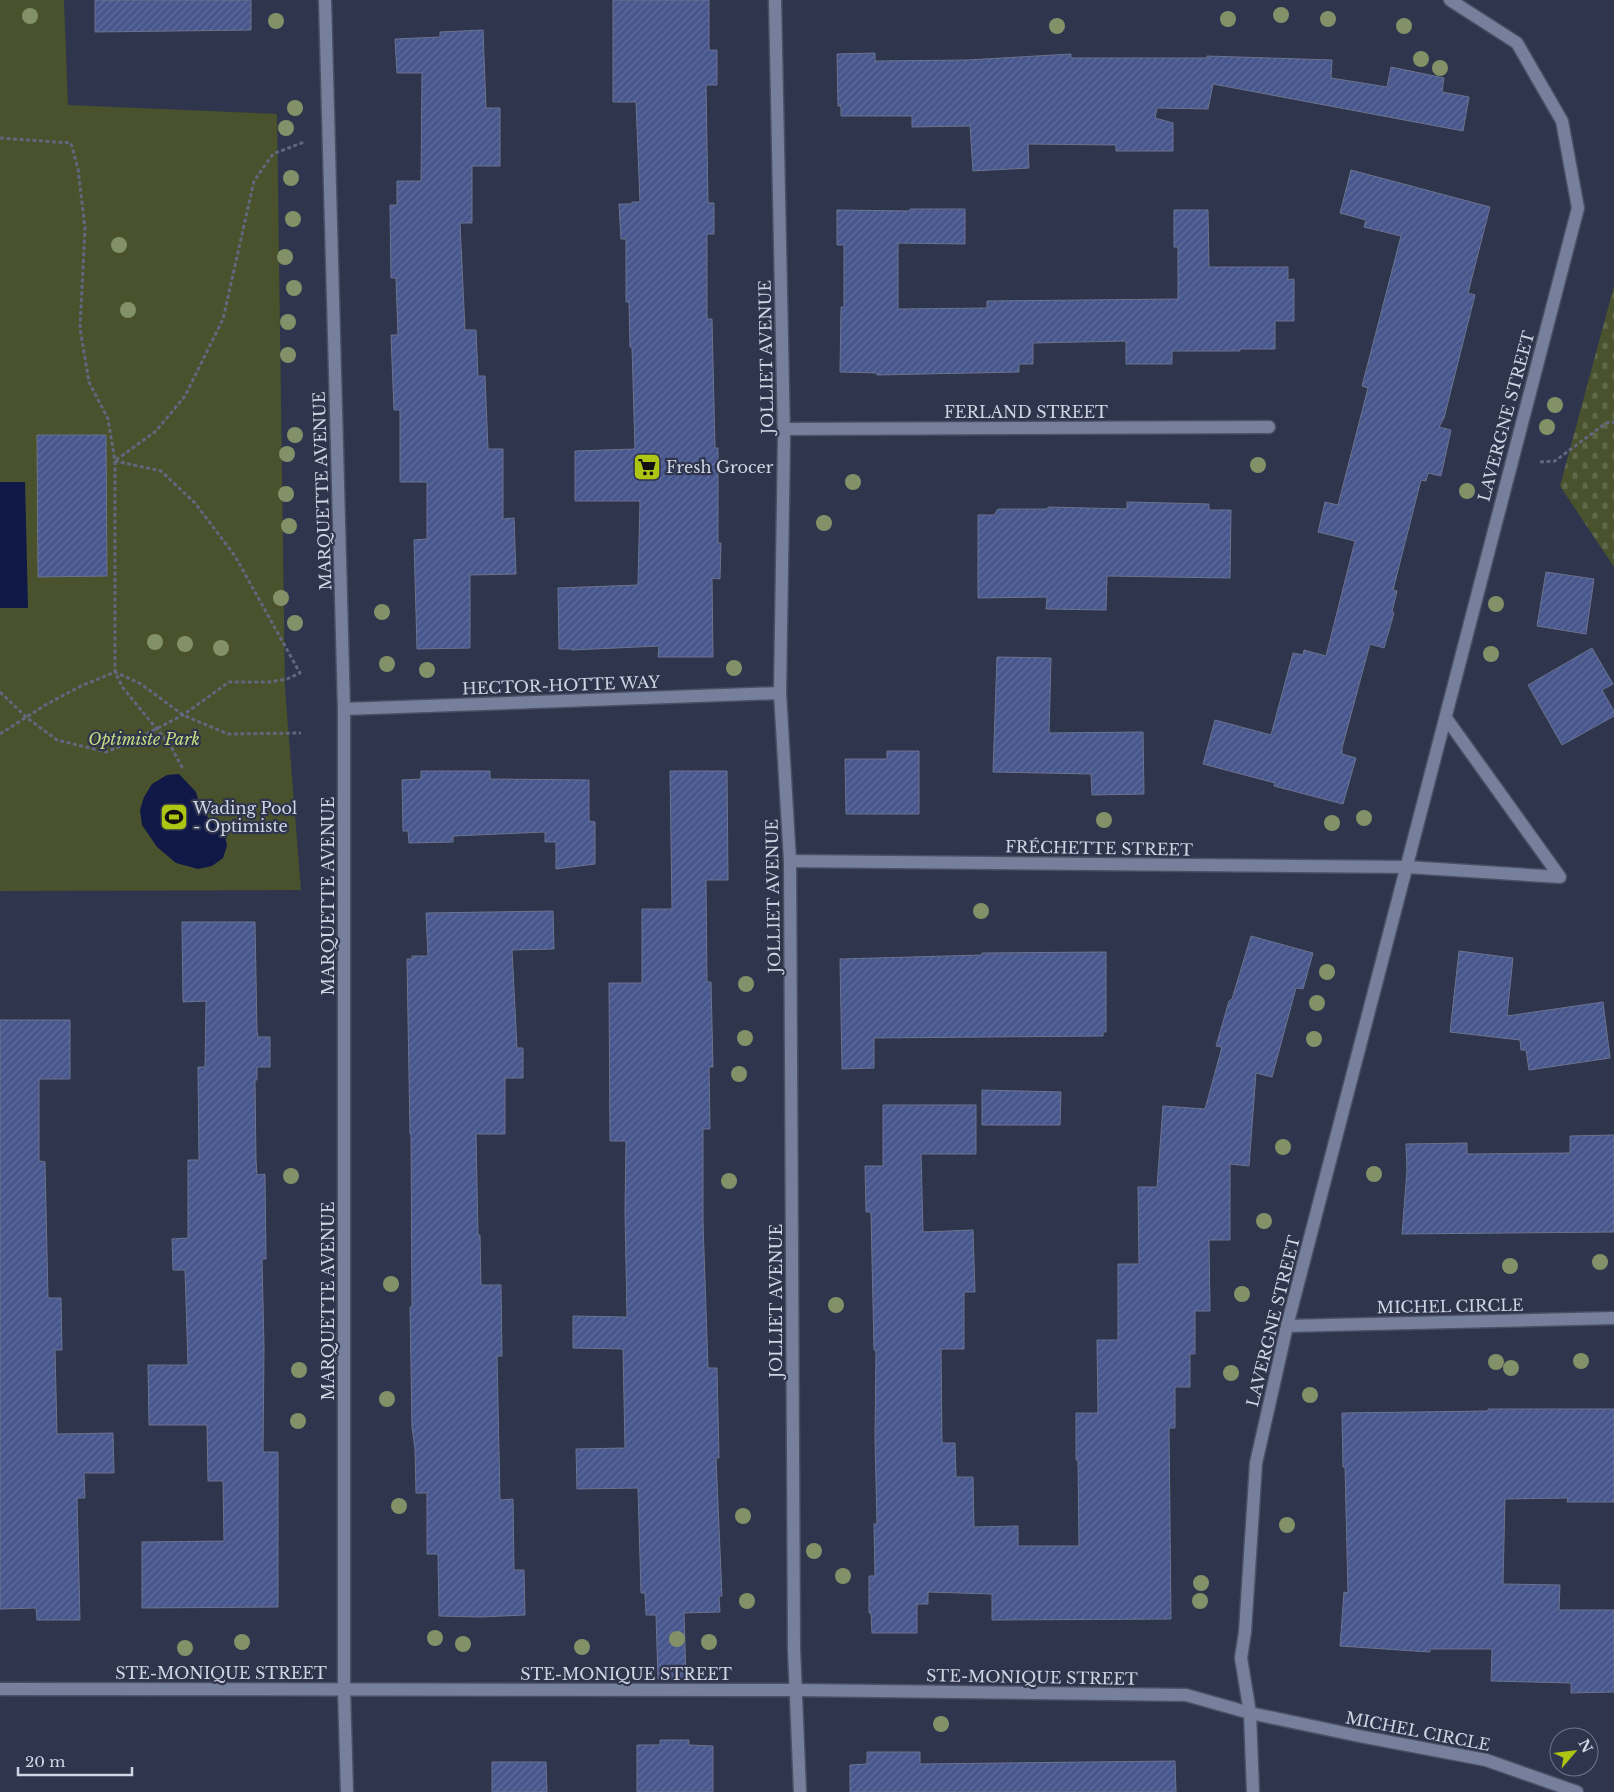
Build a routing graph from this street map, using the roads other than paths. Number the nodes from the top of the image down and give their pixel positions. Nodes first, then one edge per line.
1 (326, 0) edge
2 (775, 0) edge
3 (1450, 0) edge
4 (1268, 428) dead end
5 (784, 429) junction
6 (780, 693) junction
7 (344, 709) junction
8 (1446, 718) junction
9 (790, 861) junction
10 (1407, 867) junction
11 (1614, 1318) edge
12 (1287, 1326) junction
13 (0, 1689) edge
14 (344, 1689) junction
15 (796, 1690) junction
16 (1250, 1712) junction
17 (347, 1792) edge
18 (800, 1792) edge
19 (1253, 1792) edge
20 (1577, 1792) edge

1 - 7 street, MARQUETTE AVENUE
2 - 5 street, JOLLIET AVENUE
3 - 8 street, LAVERGNE STREET
4 - 5 street, FERLAND STREET
5 - 6 street, JOLLIET AVENUE
6 - 7 street, HECTOR-HOTTE WAY
6 - 9 street, JOLLIET AVENUE
7 - 14 street, MARQUETTE AVENUE
8 - 10 street, LAVERGNE STREET
8 - 10 street
9 - 10 street, FRÉCHETTE STREET
9 - 15 street, JOLLIET AVENUE
10 - 12 street, LAVERGNE STREET
11 - 12 street, MICHEL CIRCLE
12 - 16 street, LAVERGNE STREET
13 - 14 street, STE-MONIQUE STREET
14 - 15 street, STE-MONIQUE STREET
14 - 17 street, MARQUETTE AVENUE
15 - 16 street, STE-MONIQUE STREET
15 - 18 street, JOLLIET AVENUE
16 - 19 street, LAVERGNE STREET
16 - 20 street, MICHEL CIRCLE

